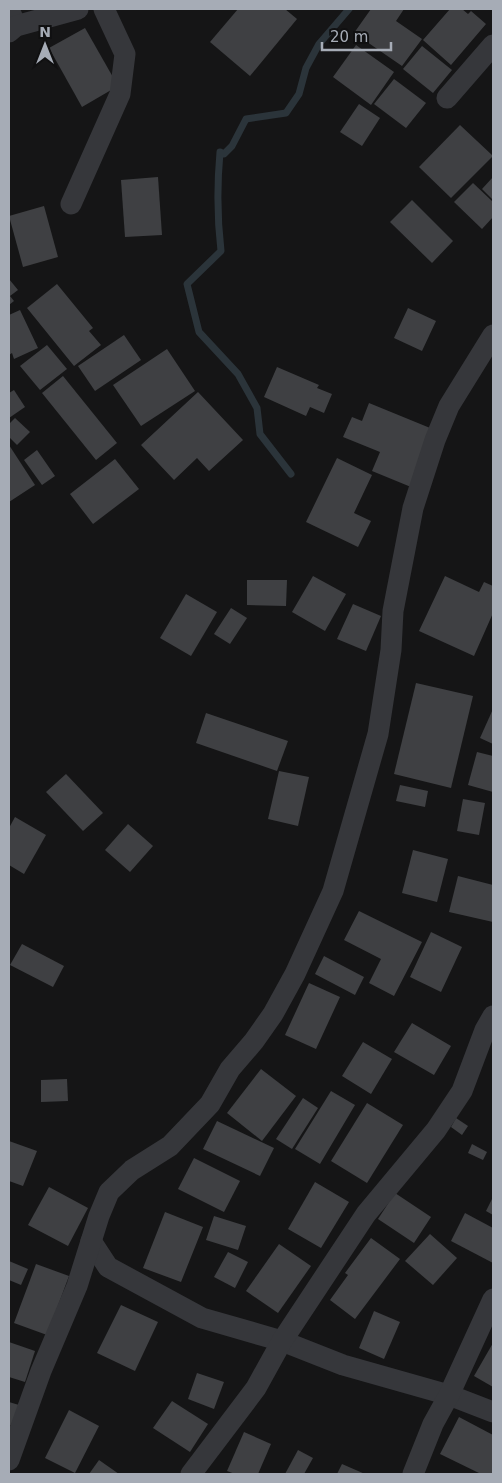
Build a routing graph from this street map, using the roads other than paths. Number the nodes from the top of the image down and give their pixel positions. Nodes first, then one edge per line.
1 (78, 9) edge
2 (104, 9) edge
3 (11, 23) edge
4 (493, 45) edge
5 (447, 98) dead end
6 (71, 204) dead end
7 (493, 335) edge
8 (493, 1016) edge
9 (91, 1240) junction
10 (493, 1299) edge
11 (282, 1341) junction
12 (450, 1395) junction
13 (493, 1412) edge
14 (9, 1460) edge
15 (191, 1474) edge
16 (413, 1474) edge

1 - 3 street
2 - 6 street
4 - 5 street
7 - 9 street
8 - 11 street
9 - 11 street
9 - 14 street
10 - 12 street
11 - 12 street
11 - 15 street
12 - 13 street
12 - 16 street

